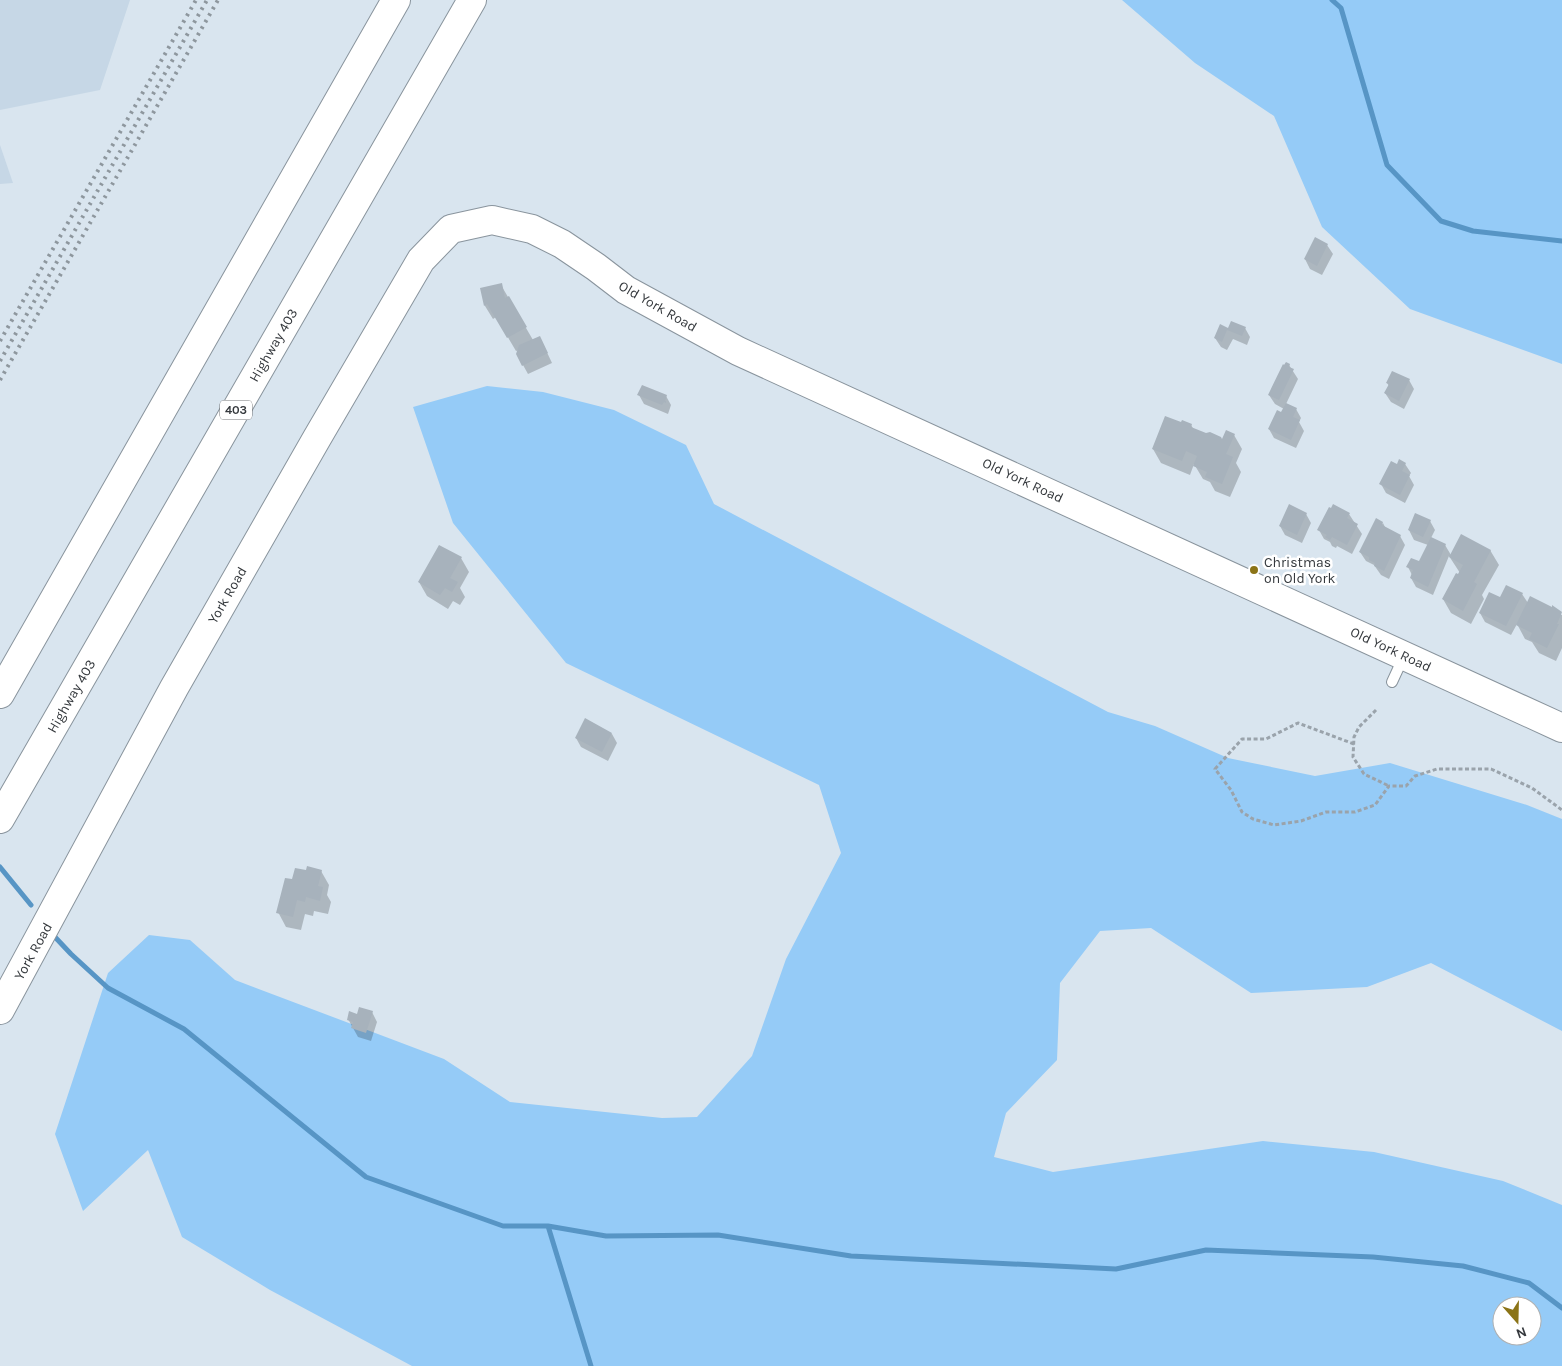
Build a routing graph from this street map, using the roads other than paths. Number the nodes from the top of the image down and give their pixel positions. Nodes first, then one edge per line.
1 (396, 0) edge
2 (472, 0) edge
3 (492, 220) joint
4 (1404, 655) junction
5 (1392, 682) dead end
6 (0, 694) edge
7 (1562, 728) edge
8 (0, 819) edge
9 (0, 1010) edge

1 - 6 main road
2 - 8 main road, Highway 403 / 403
3 - 4 main road, Old York Road
3 - 9 main road, York Road
4 - 5 lane
4 - 7 main road, Old York Road

